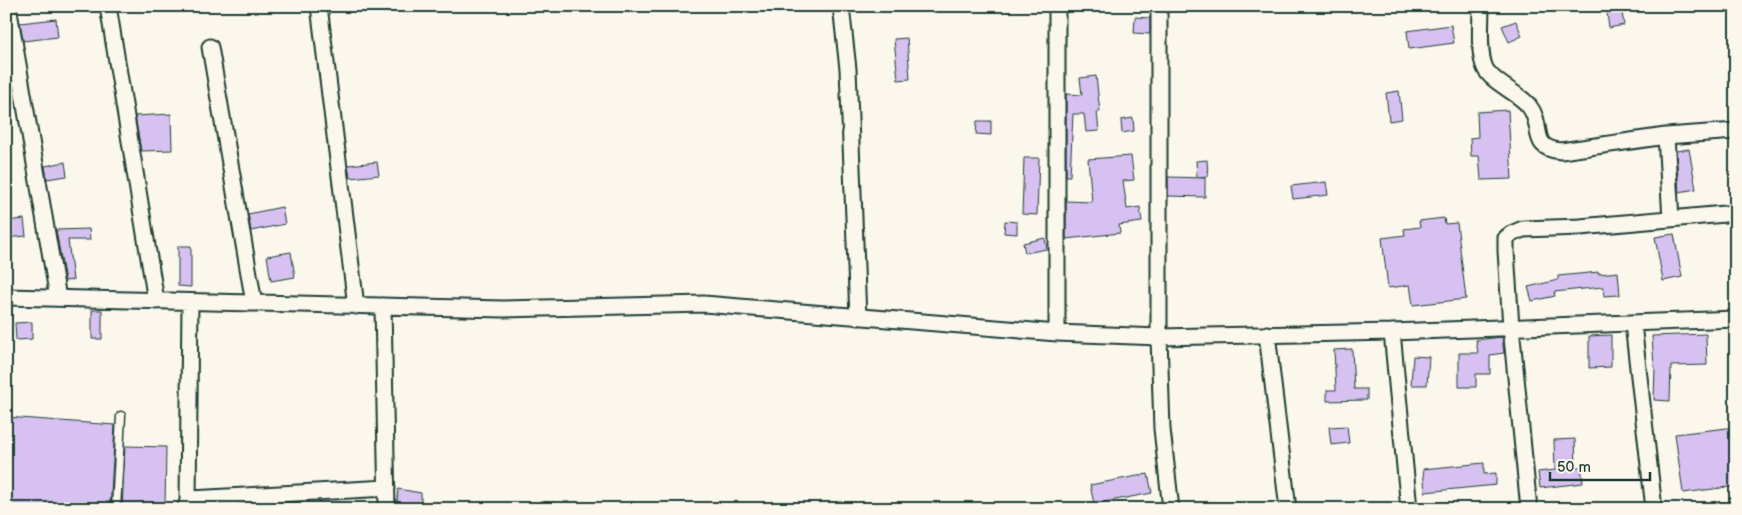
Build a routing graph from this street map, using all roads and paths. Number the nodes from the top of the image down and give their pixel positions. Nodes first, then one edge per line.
1 (8, 6) edge
2 (108, 6) edge
3 (318, 6) edge
4 (841, 6) edge
5 (1057, 6) edge
6 (1159, 6) edge
7 (1481, 6) edge
8 (210, 47) dead end
9 (1736, 130) edge
10 (1666, 136) junction
11 (1736, 214) edge
12 (1670, 219) junction
13 (6, 297) edge
14 (58, 298) junction
15 (156, 301) junction
16 (190, 302) junction
17 (254, 303) junction
18 (356, 306) junction
19 (383, 306) junction
20 (858, 317) junction
21 (1736, 319) edge
22 (1633, 324) junction
23 (1511, 327) junction
24 (1392, 332) junction
25 (1057, 333) junction
26 (1266, 334) junction
27 (1159, 337) junction
28 (122, 416) dead end
29 (387, 488) junction
30 (186, 505) edge
31 (116, 509) edge
32 (387, 509) edge
33 (1171, 509) edge
34 (1288, 509) edge
35 (1409, 509) edge
36 (1529, 509) edge
37 (1654, 509) edge

1 - 14 street
2 - 15 street
3 - 18 street
4 - 20 street
5 - 25 street
6 - 27 street
7 - 10 street
8 - 17 street
9 - 10 street
10 - 12 street
11 - 12 street
12 - 23 street
13 - 14 street
14 - 15 street
15 - 16 street
16 - 17 street
16 - 30 street
17 - 18 street
18 - 19 street
19 - 20 street
19 - 29 street
20 - 25 street
21 - 22 street
22 - 23 street
22 - 37 street
23 - 24 street
23 - 36 street
24 - 26 street
24 - 35 street
25 - 27 street
26 - 27 street
26 - 34 street
27 - 33 street
28 - 31 lane
29 - 30 street
29 - 32 street

